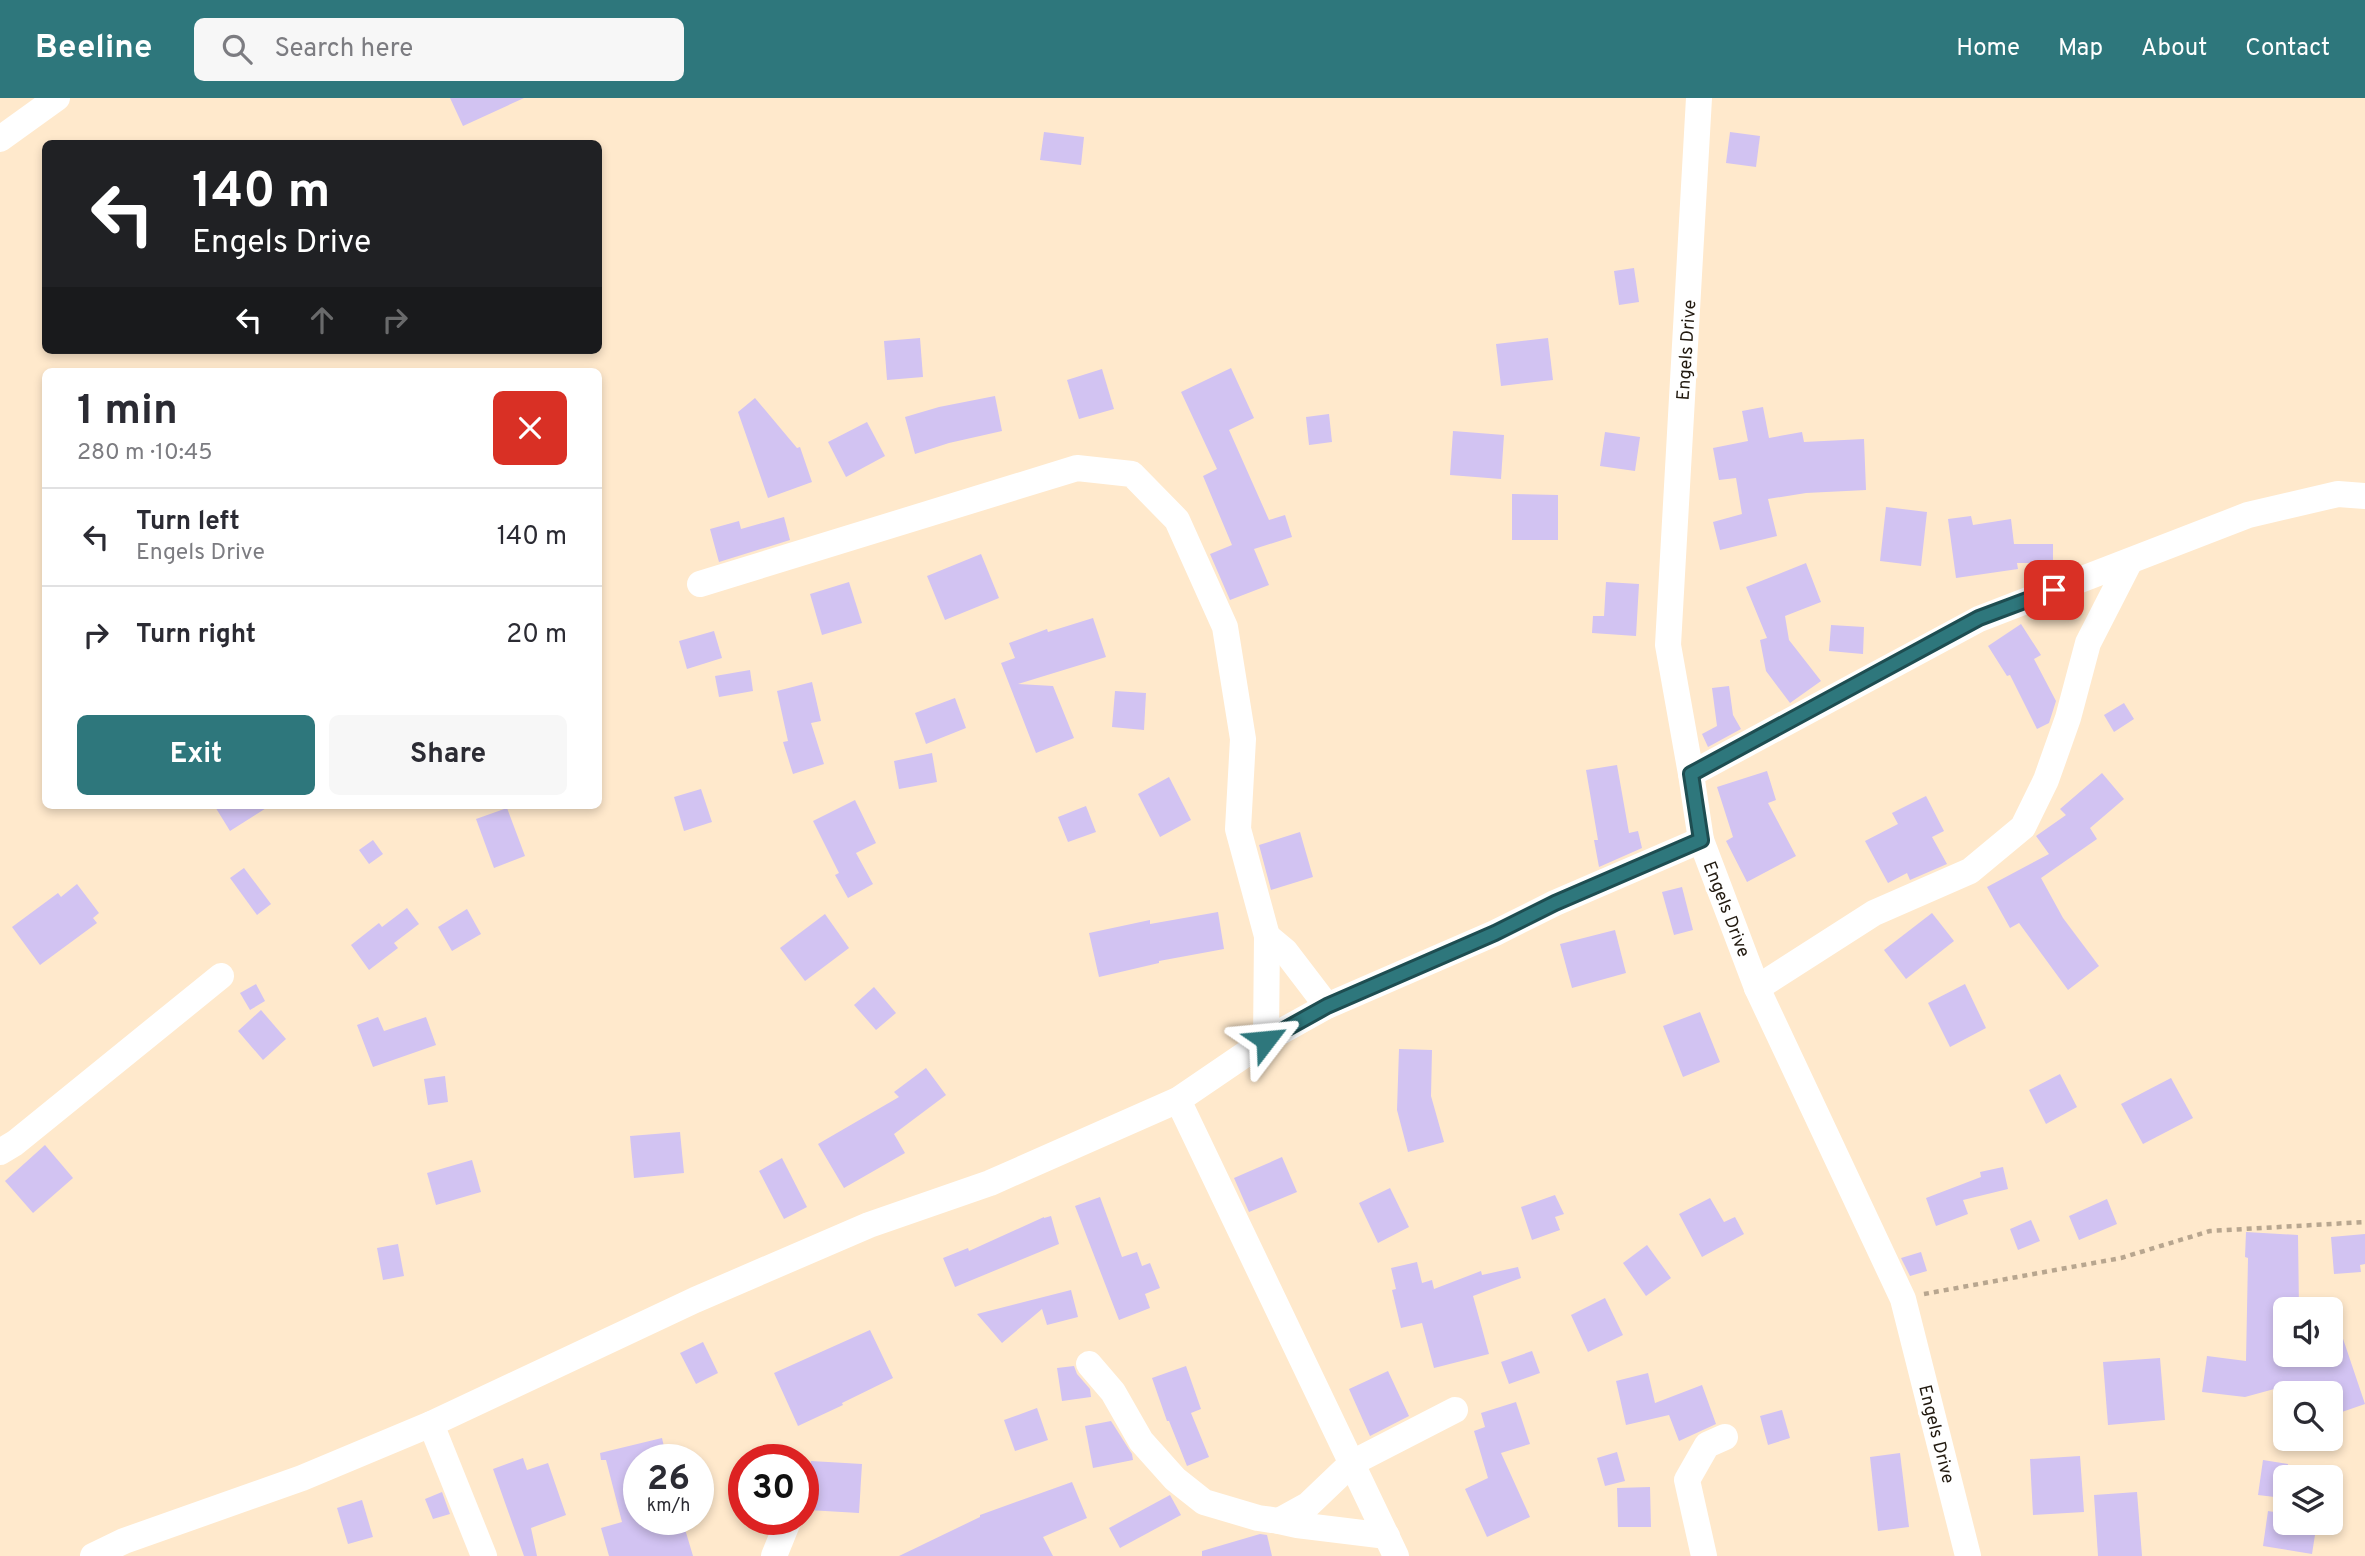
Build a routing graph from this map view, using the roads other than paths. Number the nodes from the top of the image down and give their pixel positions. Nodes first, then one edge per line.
1 (57, 98) edge
2 (1699, 98) edge
3 (0, 139) edge
4 (2365, 496) edge
5 (2130, 561) junction
6 (700, 584) dead end
7 (1691, 774) junction
8 (1701, 840) junction
9 (1267, 936) junction
10 (221, 976) dead end
11 (1757, 988) junction
12 (1327, 1006) junction
13 (1266, 1040) junction
14 (1178, 1100) junction
15 (0, 1152) edge
16 (1089, 1364) dead end
17 (1455, 1410) dead end
18 (431, 1424) junction
19 (1725, 1437) dead end
20 (1352, 1463) junction
21 (1279, 1521) junction
22 (783, 1535) edge
23 (1392, 1546) edge
24 (121, 1548) edge
25 (93, 1556) edge
26 (484, 1556) edge
27 (774, 1556) edge
28 (1704, 1556) edge
29 (1968, 1556) edge

1 - 3 street
2 - 7 street, Engels Drive
4 - 5 street
5 - 7 street
5 - 11 street
6 - 9 street
7 - 8 street, Engels Drive
8 - 11 street, Engels Drive
8 - 12 street
9 - 12 street
9 - 13 street
10 - 15 street
11 - 29 street, Engels Drive
12 - 13 street
13 - 14 street
14 - 18 street
14 - 20 street
16 - 21 street
17 - 20 street
18 - 24 street
18 - 26 street
19 - 28 street
20 - 21 street
20 - 23 street
21 - 23 street
22 - 27 street
24 - 25 street

